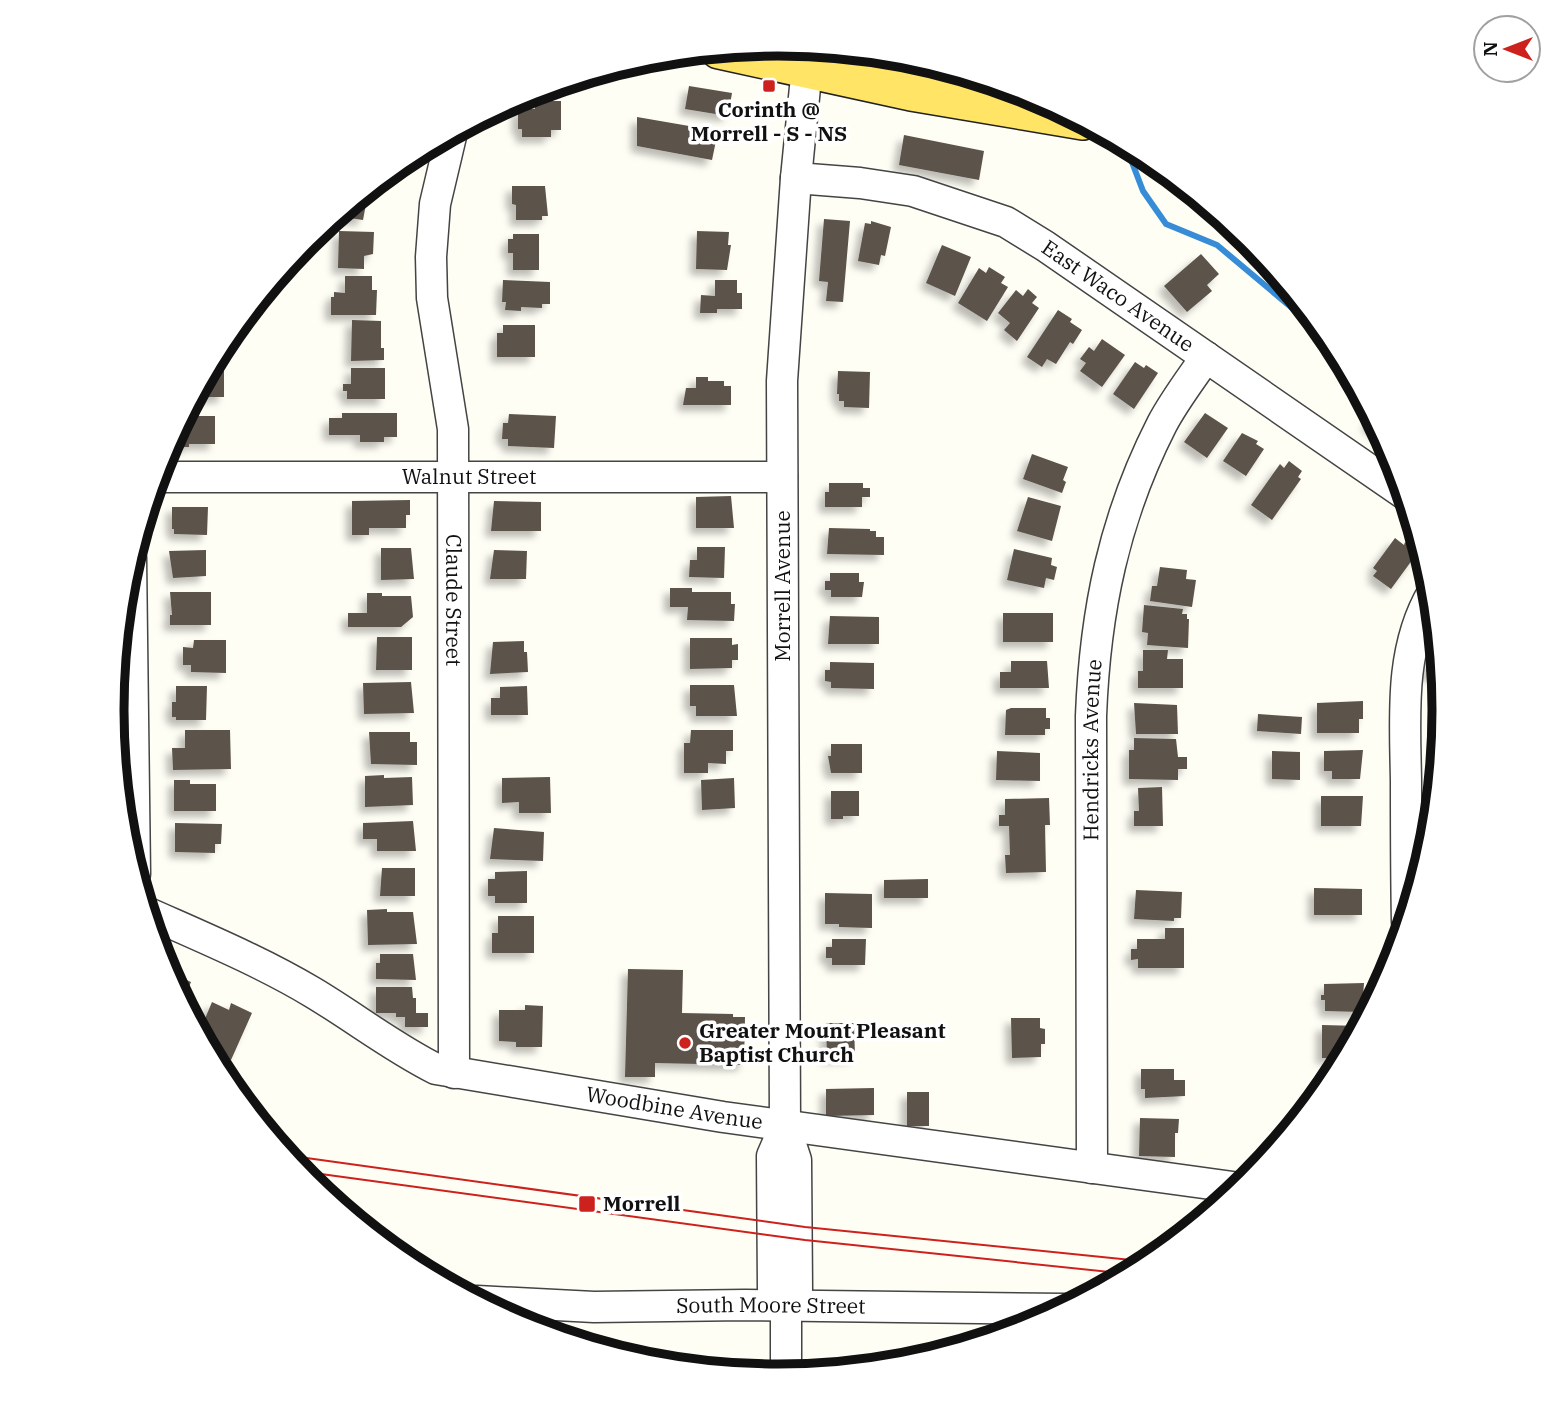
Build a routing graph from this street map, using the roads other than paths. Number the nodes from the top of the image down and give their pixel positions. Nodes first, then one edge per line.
1 (808, 57) edge
2 (1051, 116) edge
3 (449, 145) edge
4 (796, 178) junction
5 (1206, 357) junction
6 (168, 477) edge
7 (782, 477) junction
8 (453, 478) junction
9 (1391, 485) edge
10 (1423, 608) edge
11 (132, 614) edge
12 (134, 822) edge
13 (1406, 892) edge
14 (158, 918) edge
15 (453, 1073) junction
16 (785, 1126) junction
17 (1092, 1168) junction
18 (1225, 1186) edge
19 (501, 1302) edge
20 (786, 1307) junction
21 (1042, 1308) edge
22 (786, 1364) edge

1 - 2 main road
1 - 4 street, Morrell Avenue
3 - 8 street, Claude Street
4 - 5 street, East Waco Avenue
4 - 7 street, Morrell Avenue
5 - 9 street, East Waco Avenue
5 - 17 street, Hendricks Avenue
6 - 8 street, Walnut Street
7 - 8 street, Walnut Street
7 - 16 street, Morrell Avenue
8 - 15 street, Claude Street
10 - 13 street
11 - 12 street
14 - 15 street, Woodbine Avenue
15 - 16 street, Woodbine Avenue
16 - 17 street, Woodbine Avenue
16 - 20 street, Morrell Avenue
17 - 18 street, Woodbine Avenue
19 - 20 street, South Moore Street
20 - 21 street, South Moore Street
20 - 22 street, Morrell Avenue

